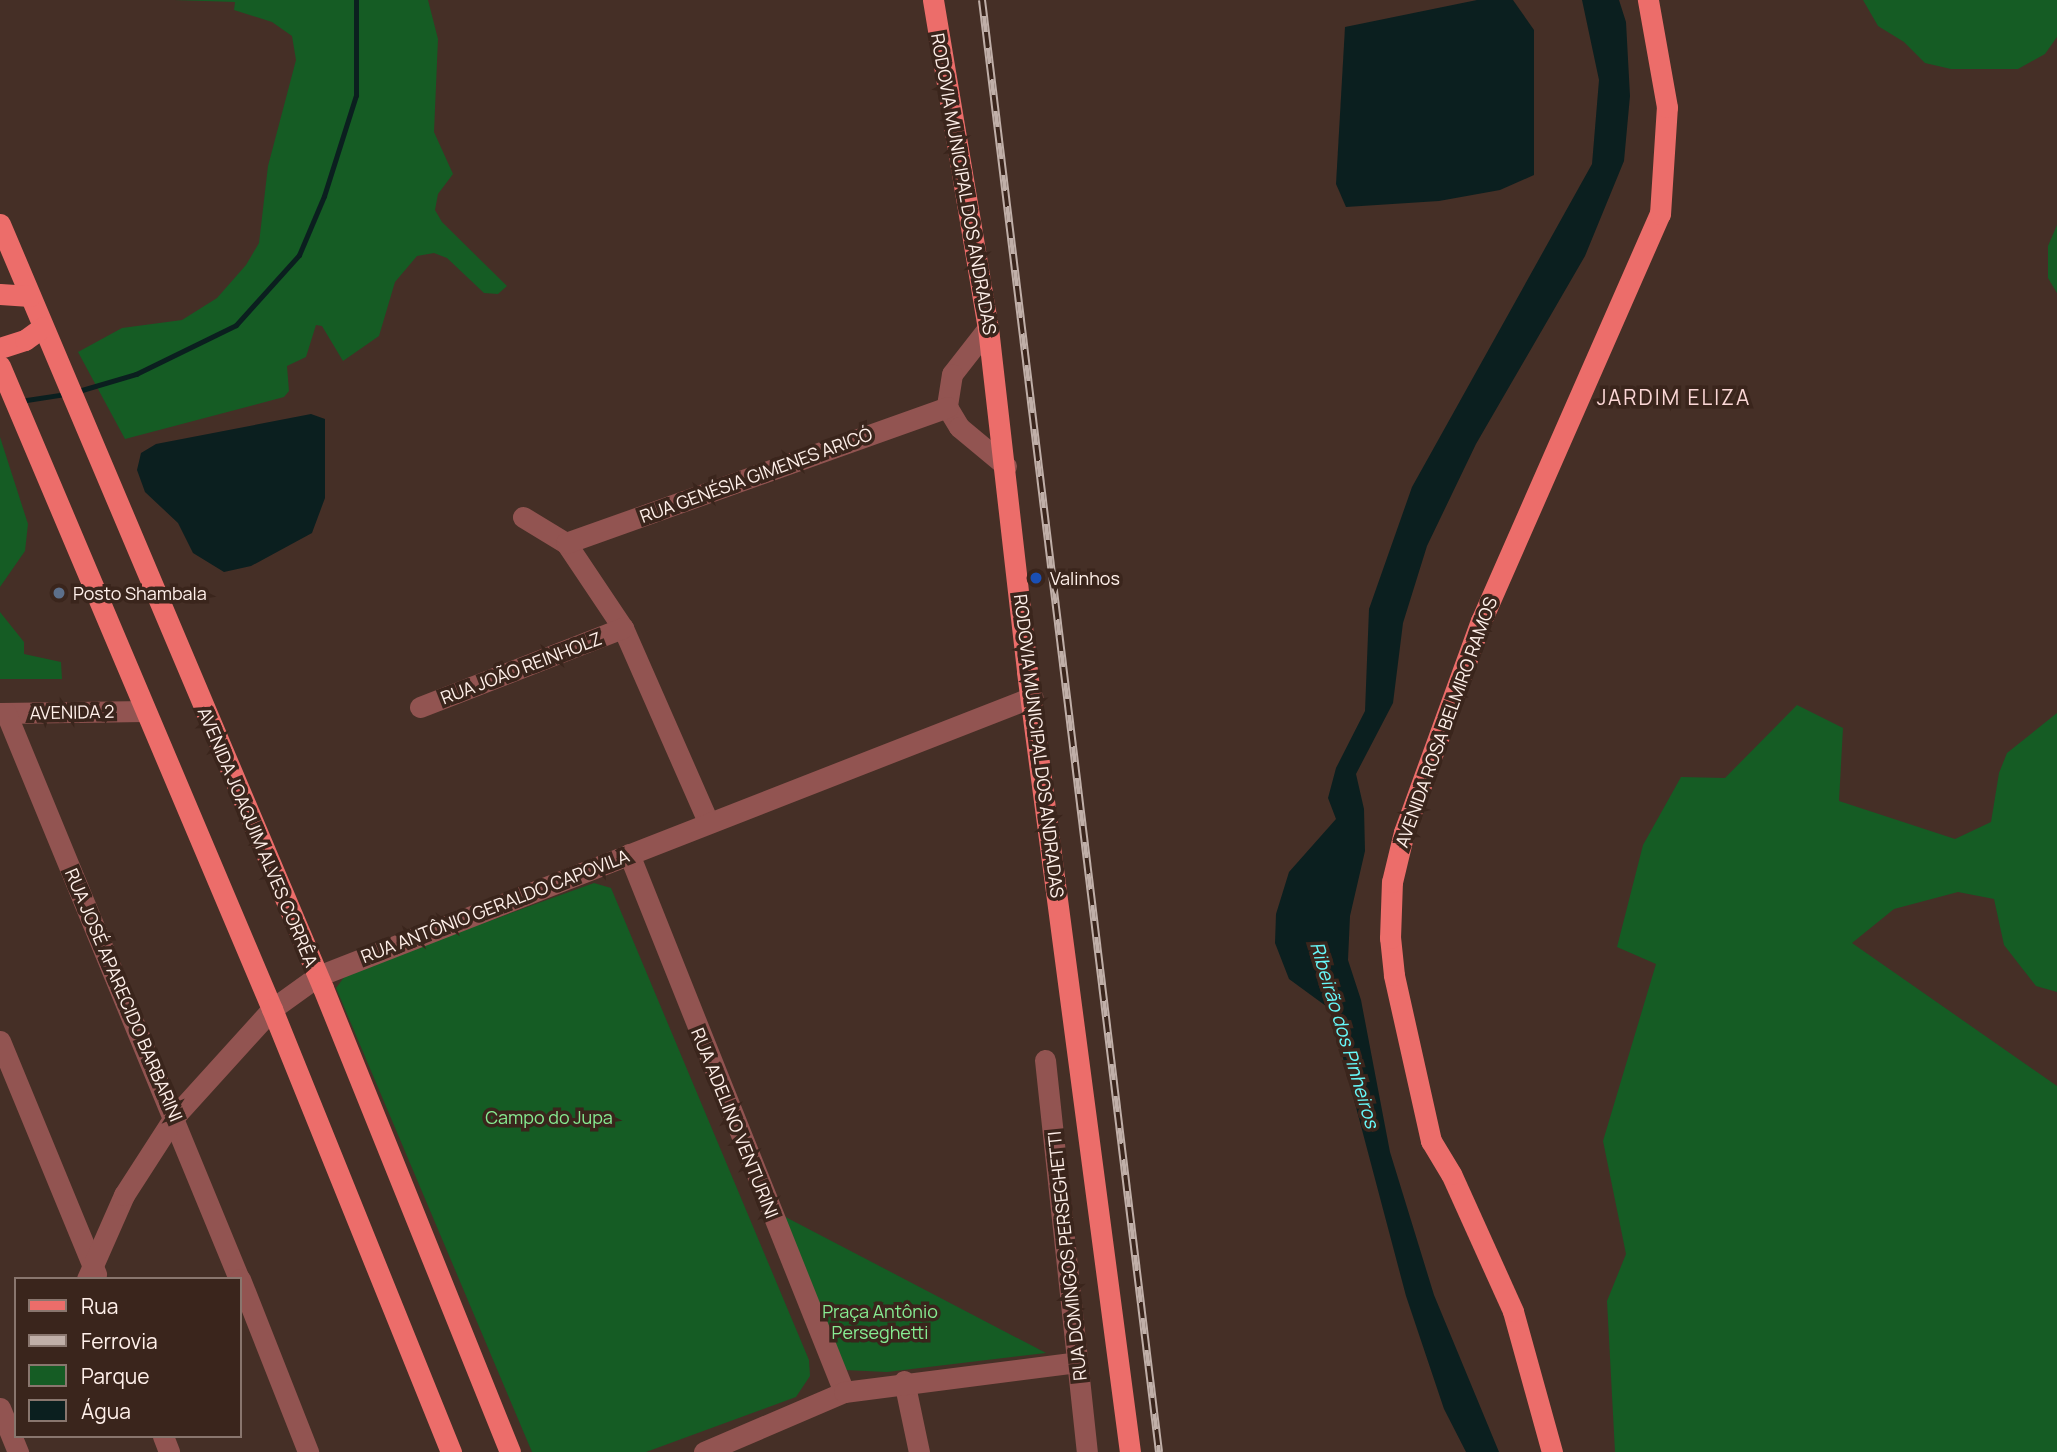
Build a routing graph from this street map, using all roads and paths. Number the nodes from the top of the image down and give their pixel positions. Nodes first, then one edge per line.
1 (933, 0) edge
2 (1648, 0) edge
3 (0, 224) edge
4 (0, 294) edge
5 (30, 296) junction
6 (43, 327) junction
7 (988, 328) junction
8 (0, 348) edge
9 (4, 374) edge
10 (947, 407) junction
11 (1006, 466) junction
12 (523, 517) dead end
13 (566, 543) junction
14 (623, 628) junction
15 (1032, 697) junction
16 (420, 707) dead end
17 (145, 712) junction
18 (3, 713) edge
19 (708, 822) junction
20 (629, 854) junction
21 (318, 976) junction
22 (272, 1009) junction
23 (0, 1041) edge
24 (1045, 1060) dead end
25 (175, 1116) junction
26 (93, 1274) edge
27 (239, 1277) edge
28 (242, 1284) edge
29 (1077, 1362) junction
30 (904, 1381) junction
31 (844, 1392) junction
32 (0, 1408) edge
33 (732, 1447) edge
34 (18, 1452) edge
35 (308, 1452) edge
36 (451, 1452) edge
37 (510, 1452) edge
38 (704, 1452) edge
39 (919, 1452) edge
40 (1087, 1452) edge
41 (1130, 1452) edge
42 (1552, 1452) edge

1 - 7 main road, RODOVIA MUNICIPAL DOS ANDRADAS
2 - 42 main road, AVENIDA ROSA BELMIRO RAMOS
3 - 5 main road, AVENIDA JOAQUIM ALVES CORRÊA
4 - 5 main road
5 - 6 main road, AVENIDA JOAQUIM ALVES CORRÊA
6 - 8 main road
6 - 21 main road, AVENIDA JOAQUIM ALVES CORRÊA
7 - 10 street
7 - 11 main road, RODOVIA MUNICIPAL DOS ANDRADAS
9 - 17 main road
10 - 11 street
10 - 13 street, RUA GENÉSIA GIMENES ARICÓ
11 - 15 main road, RODOVIA MUNICIPAL DOS ANDRADAS
12 - 13 street
13 - 14 street
14 - 16 street, RUA JOÃO REINHOLZ
14 - 19 street
15 - 19 street, RUA ANTÔNIO GERALDO CAPOVILA
15 - 41 main road, RODOVIA MUNICIPAL DOS ANDRADAS
17 - 18 street, AVENIDA 2
17 - 22 main road
18 - 25 street, RUA JOSÉ APARECIDO BARBARINI
19 - 20 street, RUA ANTÔNIO GERALDO CAPOVILA
20 - 21 street, RUA ANTÔNIO GERALDO CAPOVILA
20 - 31 street, RUA ADELINO VENTURINI
21 - 22 street, RUA ANTÔNIO GERALDO CAPOVILA
21 - 37 main road, AVENIDA JOAQUIM ALVES CORRÊA
22 - 25 street, RUA ANTÔNIO GERALDO CAPOVILA
22 - 36 main road
23 - 26 street
24 - 29 street, RUA DOMINGOS PERSEGHETTI
25 - 26 street, RUA ANTÔNIO GERALDO CAPOVILA
25 - 27 street, RUA JOSÉ APARECIDO BARBARINI
28 - 35 street, RUA JOSÉ APARECIDO BARBARINI
29 - 30 street
29 - 40 street, RUA DOMINGOS PERSEGHETTI
30 - 31 street
30 - 39 street
31 - 33 street
32 - 34 street
33 - 38 street

